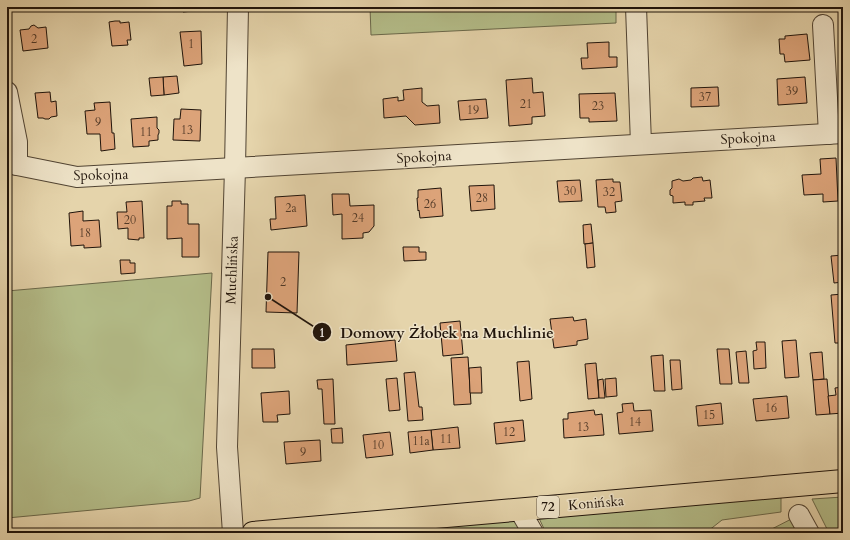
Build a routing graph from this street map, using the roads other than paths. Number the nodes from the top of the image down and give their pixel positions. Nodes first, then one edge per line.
1 (238, 7) edge
2 (636, 7) edge
3 (823, 25) dead end
4 (7, 92) edge
5 (836, 133) edge
6 (641, 144) junction
7 (12, 164) edge
8 (235, 168) junction
9 (843, 481) edge
10 (519, 509) junction
11 (799, 515) dead end
12 (233, 533) edge
13 (253, 533) edge
14 (533, 533) edge
15 (809, 533) edge

1 - 8 street, Muchlińska
2 - 6 street
3 - 5 street
4 - 7 street
5 - 6 street, Spokojna
6 - 8 street, Spokojna
7 - 8 street, Spokojna
8 - 12 street, Muchlińska
9 - 10 main road, Konińska / 72
10 - 13 main road, Konińska / 72
10 - 14 street
11 - 15 street

